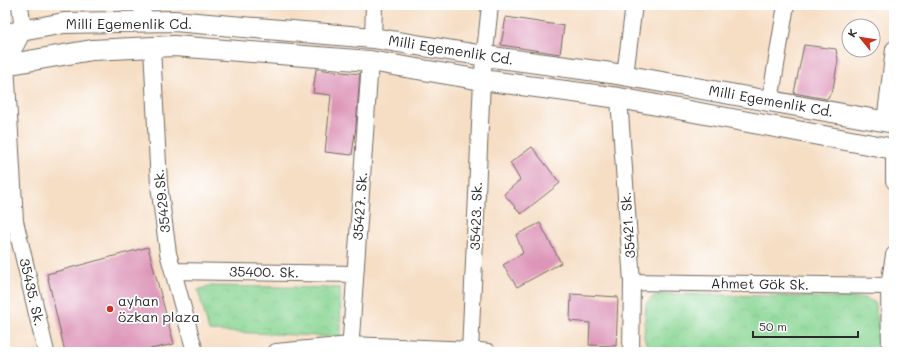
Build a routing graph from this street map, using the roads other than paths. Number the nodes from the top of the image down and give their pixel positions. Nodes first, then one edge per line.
1 (20, 5) edge
2 (374, 5) edge
3 (490, 5) edge
4 (634, 5) edge
5 (786, 5) edge
6 (143, 13) edge
7 (14, 32) edge
8 (373, 38) junction
9 (152, 47) junction
10 (894, 49) edge
11 (485, 56) junction
12 (370, 61) junction
13 (6, 64) edge
14 (626, 75) junction
15 (482, 80) junction
16 (619, 98) junction
17 (770, 101) junction
18 (890, 122) edge
19 (894, 149) edge
20 (894, 181) edge
21 (894, 255) edge
22 (173, 271) junction
23 (355, 274) junction
24 (632, 282) junction
25 (889, 286) junction
26 (350, 349) edge
27 (470, 351) edge
28 (46, 352) edge
29 (195, 352) edge
30 (276, 352) edge
31 (488, 352) edge
32 (631, 352) edge
33 (890, 352) edge

1 - 7 street
2 - 8 street
3 - 11 street, 35423. Sk.
4 - 14 street
5 - 17 street
6 - 7 street, Milli Egemenlik Cd.
6 - 8 street, Milli Egemenlik Cd.
7 - 13 street
8 - 11 street, Milli Egemenlik Cd.
9 - 12 street
9 - 13 street
9 - 22 street, 35429.Sk.
10 - 18 street
11 - 14 street, Milli Egemenlik Cd.
11 - 15 street, 35423. Sk.
12 - 15 street
12 - 23 street, 35427. Sk.
13 - 28 street, 35435. Sk.
14 - 17 street, Milli Egemenlik Cd.
15 - 16 street
15 - 27 street, 35423. Sk.
16 - 19 street
16 - 24 street, 35421. Sk.
17 - 18 street, Milli Egemenlik Cd.
19 - 20 street
21 - 25 street
22 - 23 street, 35400. Sk.
22 - 29 street, 35429.Sk.
23 - 26 street, 35427. Sk.
24 - 25 street, Ahmet Gök Sk.
24 - 32 street, 35421. Sk.
25 - 33 street
26 - 27 street
26 - 30 street
27 - 31 street

